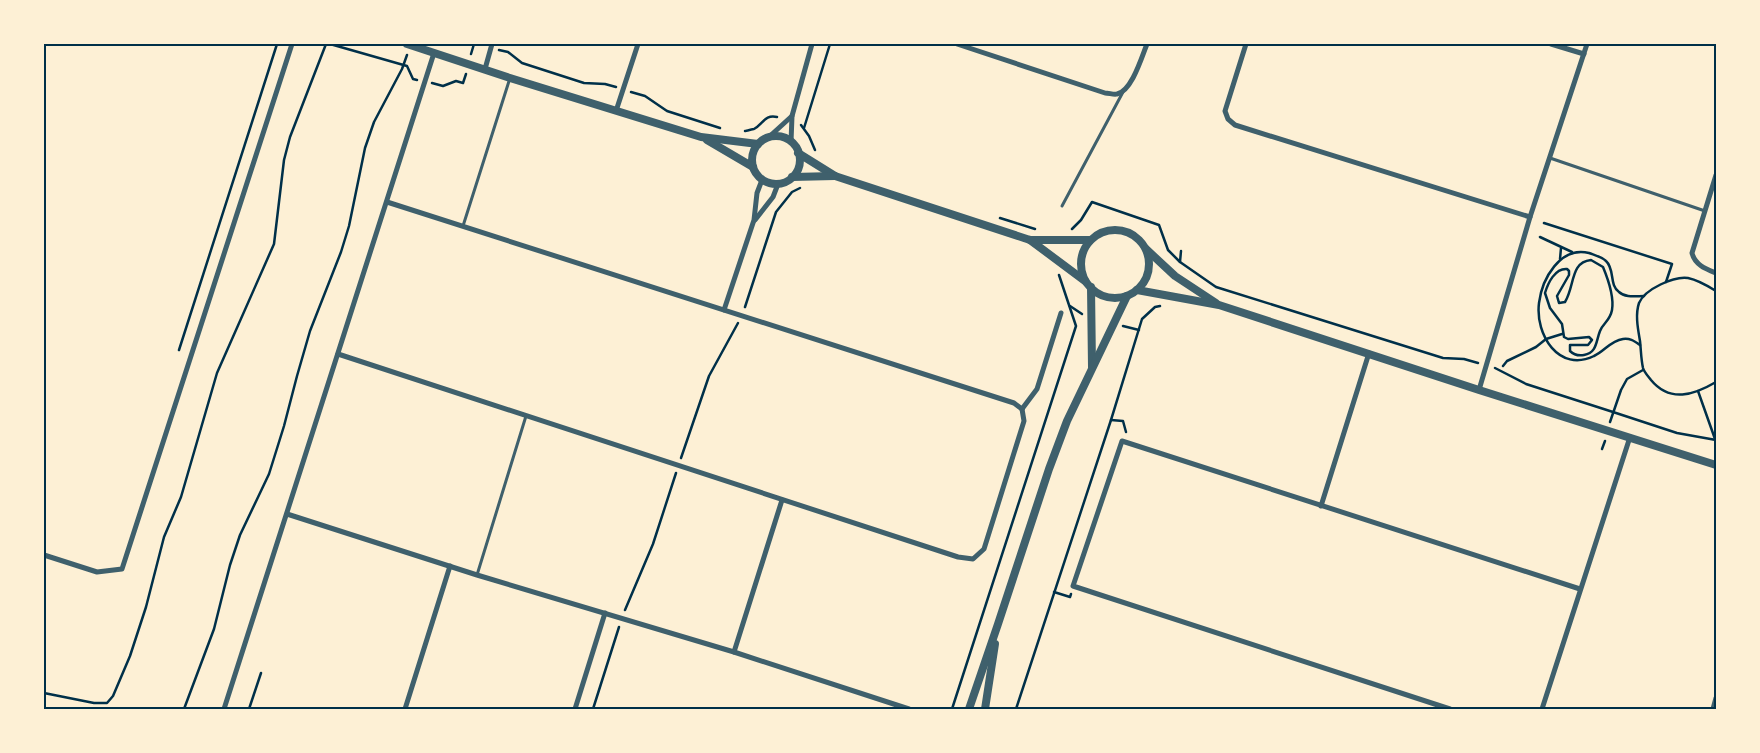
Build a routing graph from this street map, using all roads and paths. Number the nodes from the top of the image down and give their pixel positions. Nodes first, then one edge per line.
1 (277, 44) edge
2 (292, 44) edge
3 (328, 44) edge
4 (409, 44) edge
5 (474, 44) edge
6 (638, 44) edge
7 (812, 44) edge
8 (830, 44) edge
9 (957, 44) edge
10 (1147, 44) edge
11 (1246, 44) edge
12 (1551, 44) edge
13 (1587, 44) edge
14 (492, 46) edge
15 (975, 46) edge
16 (434, 53) junction
17 (1584, 54) junction
18 (468, 64) junction
19 (403, 65) junction
20 (485, 69) junction
21 (510, 78) junction
22 (425, 82) junction
23 (623, 90) junction
24 (1123, 92) junction
25 (616, 111) junction
26 (792, 119) junction
27 (804, 128) junction
28 (724, 129) dead end
29 (740, 132) dead end
30 (770, 136) junction
31 (701, 137) junction
32 (792, 142) junction
33 (758, 144) junction
34 (798, 153) junction
35 (1550, 158) junction
36 (815, 164) junction
37 (753, 167) junction
38 (1716, 175) edge
39 (835, 176) junction
40 (792, 177) junction
41 (810, 177) junction
42 (762, 180) junction
43 (778, 184) junction
44 (387, 202) junction
45 (1062, 206) dead end
46 (1705, 211) junction
47 (994, 216) dead end
48 (1530, 217) junction
49 (754, 220) junction
50 (1544, 223) dead end
51 (463, 226) junction
52 (1073, 229) junction
53 (1065, 230) dead end
54 (1042, 231) dead end
55 (1540, 237) dead end
56 (1030, 240) junction
57 (1068, 240) junction
58 (1090, 240) junction
59 (1561, 247) junction
60 (1145, 248) junction
61 (1181, 251) dead end
62 (1574, 252) junction
63 (1560, 259) junction
64 (1180, 262) junction
65 (1062, 264) junction
66 (1551, 271) junction
67 (1716, 273) edge
68 (1555, 274) junction
69 (1175, 276) junction
70 (1666, 282) junction
71 (1088, 285) junction
72 (1137, 290) junction
73 (1716, 291) edge
74 (1544, 292) junction
75 (1127, 296) junction
76 (1168, 296) junction
77 (1639, 296) junction
78 (1644, 296) junction
79 (1639, 302) junction
80 (1219, 305) junction
81 (724, 310) junction
82 (1061, 313) dead end
83 (742, 316) junction
84 (1562, 334) junction
85 (1546, 339) junction
86 (1640, 345) junction
87 (179, 350) dead end
88 (1593, 350) junction
89 (1369, 353) junction
90 (338, 354) junction
91 (1595, 356) junction
92 (1584, 358) junction
93 (1487, 365) junction
94 (1503, 366) dead end
95 (1092, 369) junction
96 (1643, 370) junction
97 (1716, 382) edge
98 (1479, 390) junction
99 (1698, 391) junction
100 (1022, 409) junction
101 (1613, 412) junction
102 (526, 416) junction
103 (1111, 420) junction
104 (1608, 430) junction
105 (1630, 437) junction
106 (1716, 439) edge
107 (1129, 444) junction
108 (1602, 449) dead end
109 (679, 465) junction
110 (1716, 465) edge
111 (782, 500) junction
112 (1321, 506) junction
113 (287, 514) junction
114 (44, 555) edge
115 (450, 566) junction
116 (477, 575) junction
117 (1580, 589) junction
118 (604, 613) junction
119 (622, 618) junction
120 (998, 624) junction
121 (734, 652) junction
122 (261, 673) dead end
123 (44, 693) edge
124 (1716, 698) edge
125 (184, 709) edge
126 (224, 709) edge
127 (249, 709) edge
128 (405, 709) edge
129 (575, 709) edge
130 (593, 709) edge
131 (909, 709) edge
132 (952, 709) edge
133 (968, 709) edge
134 (984, 709) edge
135 (1016, 709) edge
136 (1450, 709) edge
137 (1542, 709) edge
138 (1712, 709) edge

1 - 87 path
2 - 114 street
3 - 19 path
3 - 123 path
4 - 16 street
4 - 19 path
5 - 18 path
6 - 23 street
7 - 26 street
8 - 27 path
9 - 15 street
10 - 24 street
11 - 48 street
12 - 17 street
13 - 17 street
14 - 20 street
14 - 23 path
15 - 24 street
16 - 18 street
16 - 22 street
17 - 35 street
18 - 20 street
18 - 22 path
19 - 22 path
19 - 125 path
20 - 21 street
21 - 25 street
21 - 51 lane
22 - 44 street
23 - 25 street
23 - 28 path
24 - 45 lane
25 - 31 street
26 - 27 path
26 - 29 path
26 - 30 street
26 - 32 street
27 - 36 path
30 - 32 street
30 - 33 street
31 - 33 street
31 - 37 street
32 - 34 street
33 - 37 street
34 - 36 street
34 - 40 street
35 - 46 lane
35 - 48 street
36 - 39 street
37 - 42 street
38 - 46 street
39 - 41 street
39 - 56 street
40 - 41 street
40 - 43 street
41 - 83 path
42 - 43 street
42 - 49 street
43 - 49 street
44 - 51 street
44 - 90 street
46 - 67 street
47 - 54 path
48 - 93 street
49 - 81 street
50 - 70 path
51 - 81 street
52 - 53 path
52 - 57 path
52 - 64 path
55 - 59 path
56 - 57 street
56 - 65 street
57 - 58 street
58 - 60 street
58 - 71 street
59 - 62 path
59 - 63 path
60 - 69 street
60 - 72 street
61 - 64 path
62 - 63 path
62 - 77 path
63 - 66 path
64 - 69 path
64 - 93 path
65 - 71 street
65 - 132 path
66 - 68 path
66 - 74 path
68 - 74 path
68 - 88 path
69 - 80 street
70 - 73 path
70 - 78 path
71 - 75 street
71 - 95 street
72 - 75 street
72 - 76 street
74 - 84 path
74 - 85 path
75 - 95 street
76 - 80 street
76 - 103 path
77 - 78 path
77 - 79 path
78 - 79 path
79 - 86 path
80 - 89 street
81 - 83 street
82 - 100 street
83 - 100 street
83 - 109 path
84 - 85 path
84 - 92 path
85 - 92 path
85 - 94 path
86 - 91 path
86 - 96 path
88 - 91 path
88 - 92 path
89 - 98 street
89 - 112 street
90 - 102 street
90 - 113 street
91 - 92 path
93 - 98 street
93 - 101 path
95 - 120 street
96 - 99 path
96 - 101 path
97 - 99 path
98 - 104 street
99 - 106 path
100 - 111 street
101 - 104 path
101 - 106 path
102 - 109 street
102 - 116 lane
103 - 107 path
103 - 135 path
104 - 105 street
104 - 108 path
105 - 110 street
105 - 117 street
107 - 112 street
107 - 136 street
109 - 111 street
109 - 119 path
111 - 121 street
112 - 117 street
113 - 115 street
113 - 126 street
115 - 116 street
115 - 128 street
116 - 118 street
117 - 137 street
118 - 119 street
118 - 129 street
119 - 121 street
119 - 130 path
120 - 133 street
120 - 134 street
121 - 131 street
122 - 127 path
124 - 138 street

